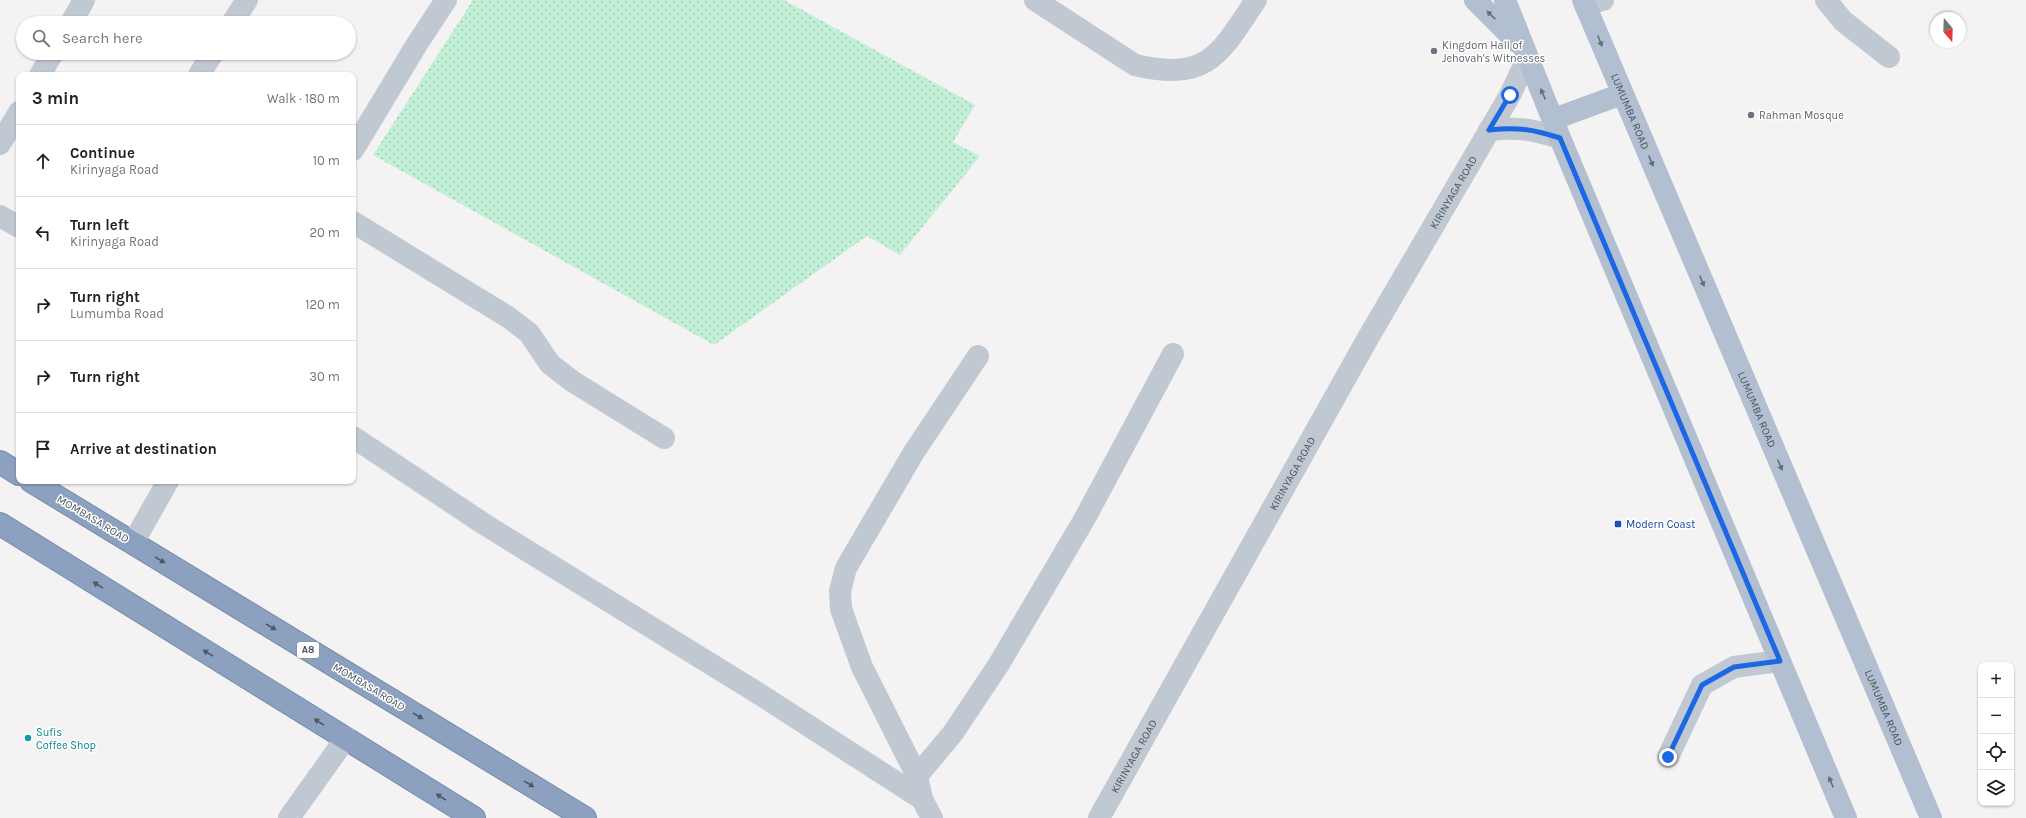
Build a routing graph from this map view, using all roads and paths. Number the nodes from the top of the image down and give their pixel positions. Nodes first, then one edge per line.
1 (84, 0) edge
2 (246, 0) edge
3 (446, 0) edge
4 (1035, 0) edge
5 (1256, 0) edge
6 (1475, 0) edge
7 (1505, 0) edge
8 (1826, 0) edge
9 (1591, 2) edge
10 (74, 16) edge
11 (236, 16) edge
12 (1526, 54) junction
13 (1889, 57) dead end
14 (49, 60) edge
15 (209, 60) edge
16 (42, 72) edge
17 (201, 72) edge
18 (1622, 94) junction
19 (16, 117) edge
20 (1557, 128) junction
21 (1489, 130) junction
22 (0, 144) edge
23 (356, 145) edge
24 (0, 216) edge
25 (356, 224) edge
26 (16, 225) edge
27 (1173, 354) dead end
28 (978, 356) dead end
29 (664, 438) dead end
30 (356, 439) edge
31 (0, 462) edge
32 (16, 472) edge
33 (36, 484) edge
34 (166, 484) edge
35 (0, 524) edge
36 (134, 543) junction
37 (1780, 661) junction
38 (346, 738) junction
39 (1668, 757) dead end
40 (916, 776) junction
41 (922, 799) junction
42 (289, 818) edge
43 (474, 818) edge
44 (585, 818) edge
45 (932, 818) edge
46 (1098, 818) edge
47 (1846, 818) edge
48 (1931, 818) edge

1 - 10 street
2 - 11 street
3 - 23 street
4 - 5 street
12 -> 6 main road
7 - 12 main road
8 - 13 street
9 -> 18 main road, LUMUMBA ROAD
20 -> 12 main road
12 - 21 street, KIRINYAGA ROAD
14 - 16 street
15 - 17 street
18 - 20 main road
18 -> 48 main road, LUMUMBA ROAD
19 - 22 street
20 - 21 street
20 - 37 main road
21 - 46 street, KIRINYAGA ROAD
24 - 26 street
25 - 29 street
27 - 40 street
28 - 40 street
30 - 41 street
31 - 32 highway
33 - 36 highway, MOMBASA ROAD / A8
34 - 36 street
38 -> 35 highway
36 -> 44 highway, MOMBASA ROAD / A8
37 - 39 street
47 -> 37 main road
38 - 42 street
43 -> 38 highway
40 - 41 street
41 - 45 street

